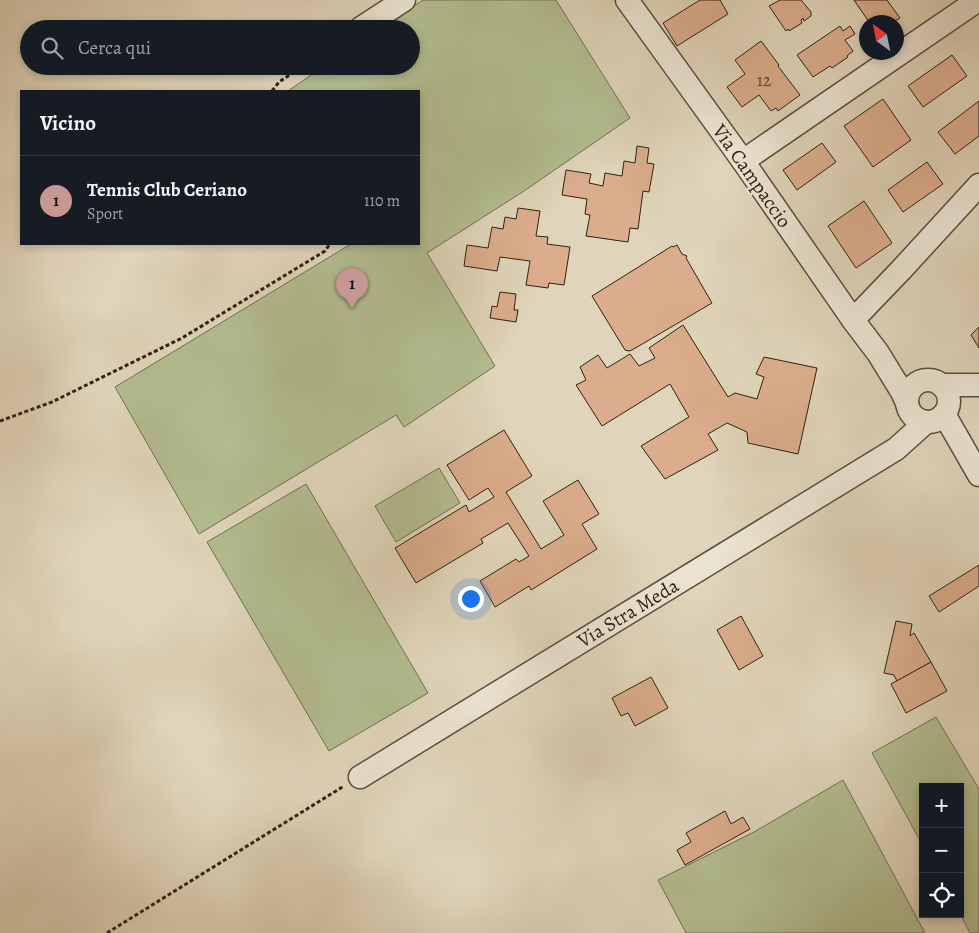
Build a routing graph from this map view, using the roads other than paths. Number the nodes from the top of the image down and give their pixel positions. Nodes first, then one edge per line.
1 (404, 0) edge
2 (627, 0) edge
3 (978, 0) edge
4 (373, 20) edge
5 (742, 161) junction
6 (979, 185) edge
7 (853, 320) junction
8 (979, 387) edge
9 (930, 406) junction
10 (979, 475) edge
11 (360, 777) road end

1 - 4 street
2 - 5 street, Via Campaccio
3 - 5 street
5 - 7 street, Via Campaccio
6 - 7 street
7 - 9 street, Via Campaccio
8 - 9 street, Via Stra Meda
9 - 10 street
9 - 11 street, Via Stra Meda

